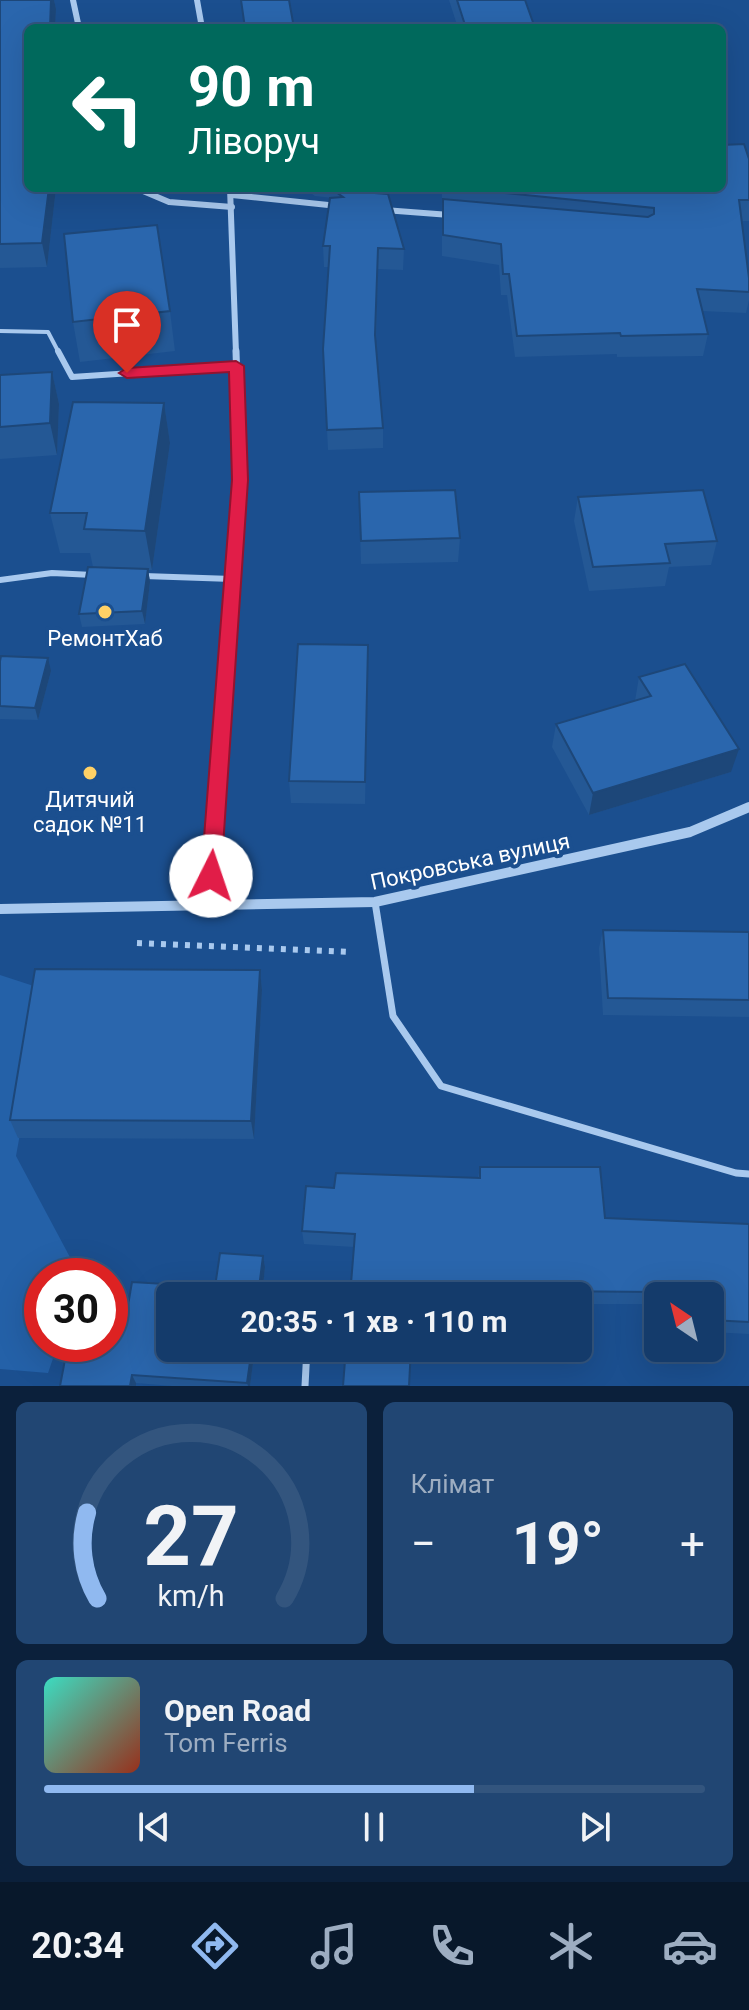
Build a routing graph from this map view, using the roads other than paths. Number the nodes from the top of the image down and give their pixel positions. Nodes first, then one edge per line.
1 (73, 0) edge
2 (197, 0) edge
3 (78, 24) edge
4 (201, 24) edge
5 (141, 192) edge
6 (231, 192) edge
7 (343, 206) edge
8 (232, 207) junction
9 (374, 209) edge
10 (452, 215) edge
11 (0, 331) edge
12 (236, 366) junction
13 (97, 575) edge
14 (142, 576) edge
15 (232, 579) junction
16 (0, 580) edge
17 (749, 807) edge
18 (375, 902) junction
19 (208, 905) junction
20 (0, 909) edge
21 (749, 1174) edge
22 (306, 1362) edge
23 (305, 1386) edge

1 - 3 street
2 - 4 street
5 - 8 street
6 - 7 street
6 - 8 street
8 - 12 street
9 - 10 street
11 - 12 lane
12 - 15 street
13 - 16 lane
14 - 15 lane
15 - 19 street
17 - 18 street, Покровська вулиця
18 - 19 street, Покровська вулиця
18 - 21 lane
19 - 20 street, Покровська вулиця
22 - 23 lane

